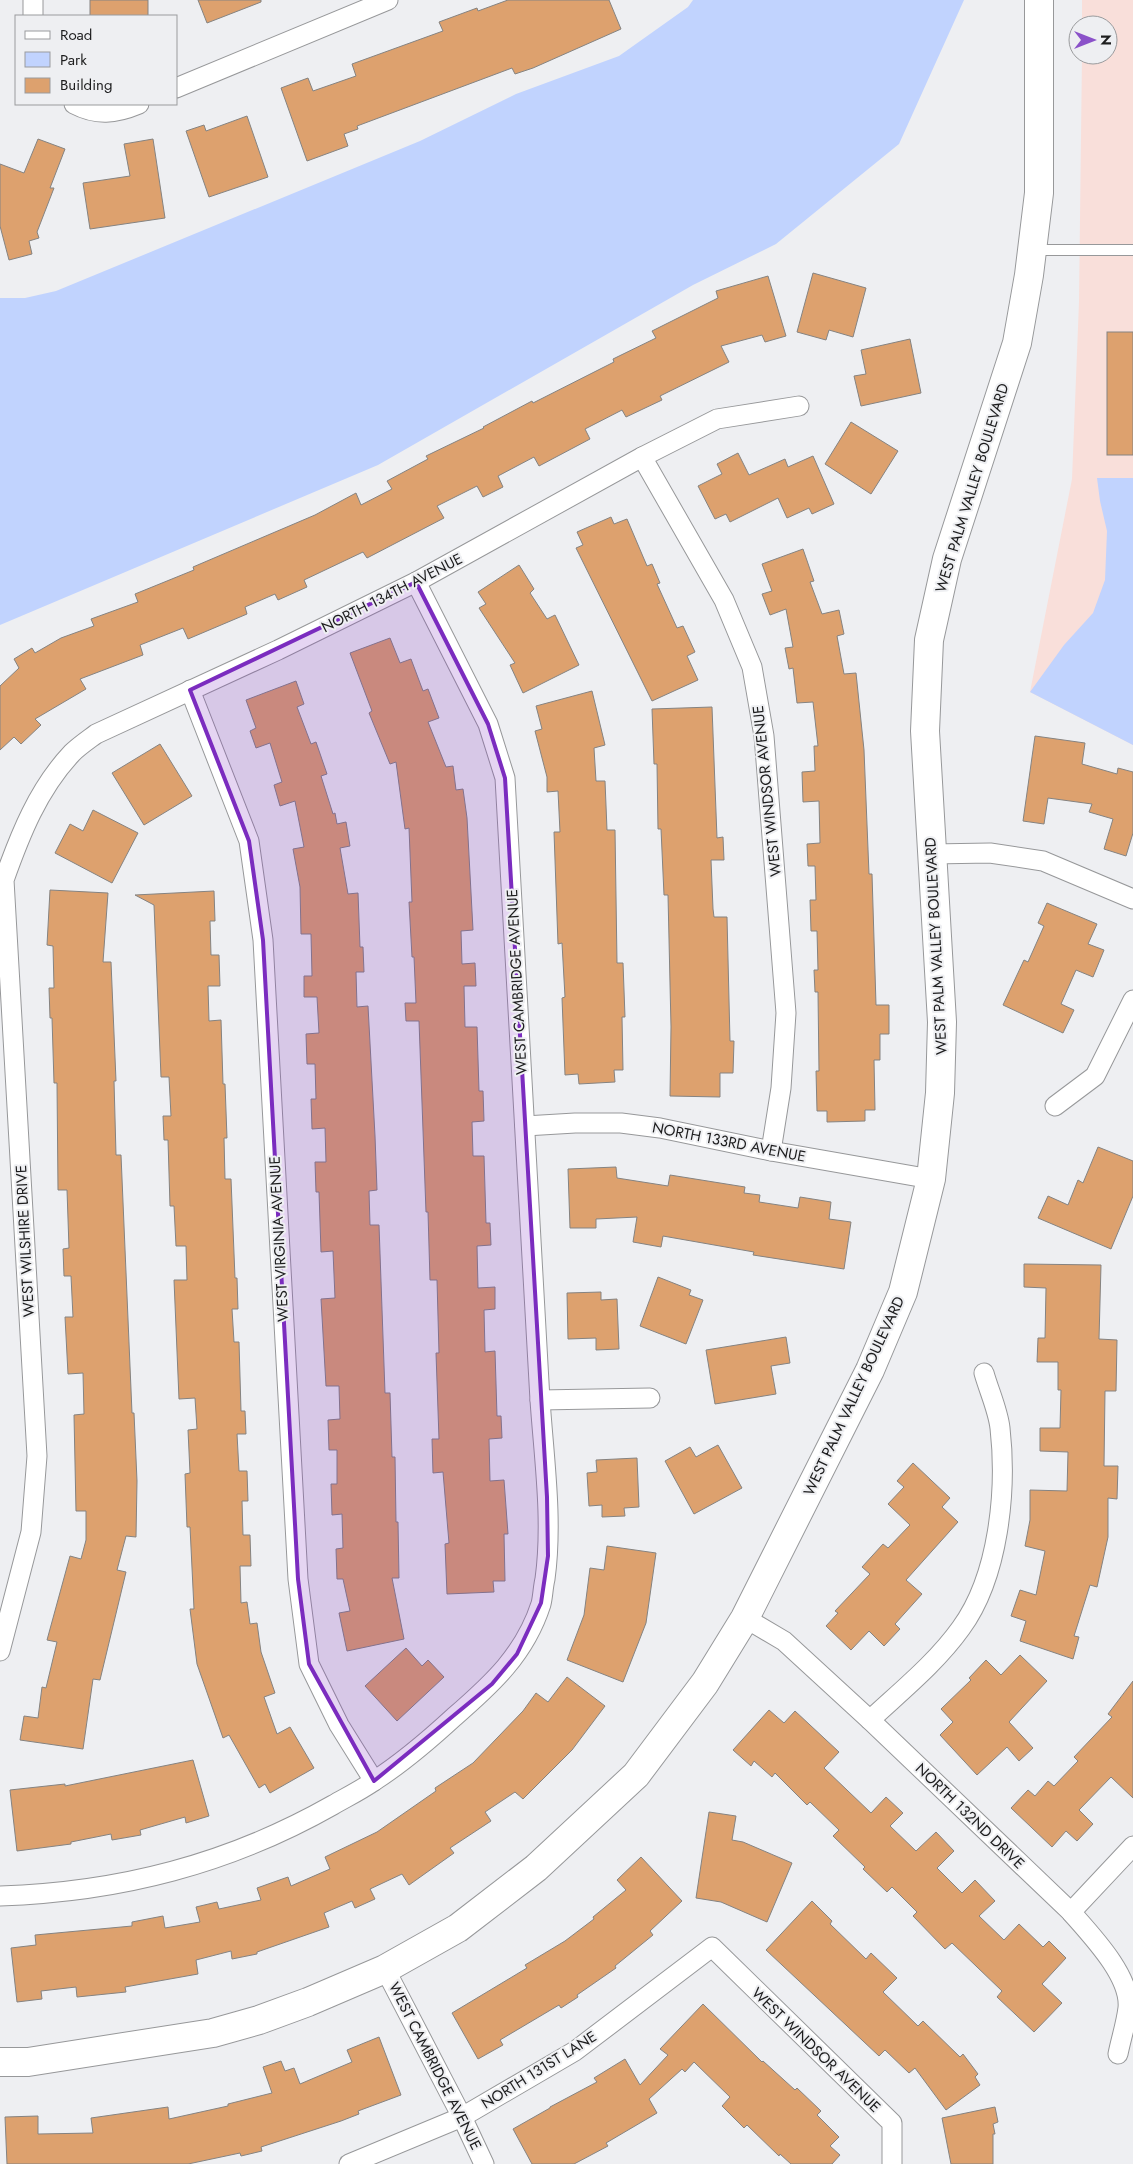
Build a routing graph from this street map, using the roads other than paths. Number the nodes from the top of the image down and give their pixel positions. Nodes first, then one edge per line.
1 (32, 0) edge
2 (388, 0) edge
3 (1039, 0) edge
4 (33, 15) edge
5 (178, 87) edge
6 (136, 105) edge
7 (81, 108) edge
8 (1032, 250) junction
9 (1133, 250) edge
10 (799, 406) dead end
11 (642, 457) junction
12 (416, 582) junction
13 (190, 690) junction
14 (22, 830) joint
15 (932, 854) junction
16 (1133, 899) edge
17 (1133, 1000) edge
18 (1055, 1106) dead end
19 (525, 1126) junction
20 (771, 1152) junction
21 (932, 1179) junction
22 (984, 1373) dead end
23 (650, 1398) dead end
24 (540, 1400) junction
25 (745, 1618) junction
26 (0, 1652) edge
27 (870, 1720) junction
28 (374, 1782) junction
29 (1133, 1846) edge
30 (0, 1896) edge
31 (1071, 1912) junction
32 (712, 1947) joint
33 (385, 1969) junction
34 (1118, 2054) dead end
35 (0, 2062) edge
36 (462, 2117) junction
37 (349, 2164) edge
38 (484, 2164) edge
39 (892, 2164) edge

1 - 4 street
2 - 5 street
3 - 8 street, WEST PALM VALLEY BOULEVARD
6 - 7 street
8 - 9 lane
8 - 15 street, WEST PALM VALLEY BOULEVARD
10 - 11 street, NORTH 134TH AVENUE
11 - 12 street, NORTH 134TH AVENUE
11 - 20 street, WEST WINDSOR AVENUE
12 - 13 street, NORTH 134TH AVENUE
12 - 19 street, WEST CAMBRIDGE AVENUE
13 - 14 street, NORTH 134TH AVENUE
13 - 28 street, WEST VIRGINIA AVENUE
14 - 26 street, WEST WILSHIRE DRIVE
15 - 16 street
15 - 21 street, WEST PALM VALLEY BOULEVARD
17 - 18 street
19 - 20 street, NORTH 133RD AVENUE
19 - 24 street, WEST CAMBRIDGE AVENUE
20 - 21 street, NORTH 133RD AVENUE
21 - 25 street, WEST PALM VALLEY BOULEVARD
22 - 27 street
23 - 24 street
24 - 28 street, WEST CAMBRIDGE AVENUE
25 - 27 street, NORTH 132ND DRIVE
25 - 33 street, WEST PALM VALLEY BOULEVARD
27 - 31 street, NORTH 132ND DRIVE
28 - 30 street, WEST CAMBRIDGE AVENUE
29 - 31 street
31 - 34 street, NORTH 132ND DRIVE
32 - 36 street, NORTH 131ST LANE
32 - 39 street, WEST WINDSOR AVENUE
33 - 35 street, WEST PALM VALLEY BOULEVARD
33 - 36 street, WEST CAMBRIDGE AVENUE
36 - 37 street, NORTH 131ST LANE
36 - 38 street, WEST CAMBRIDGE AVENUE

